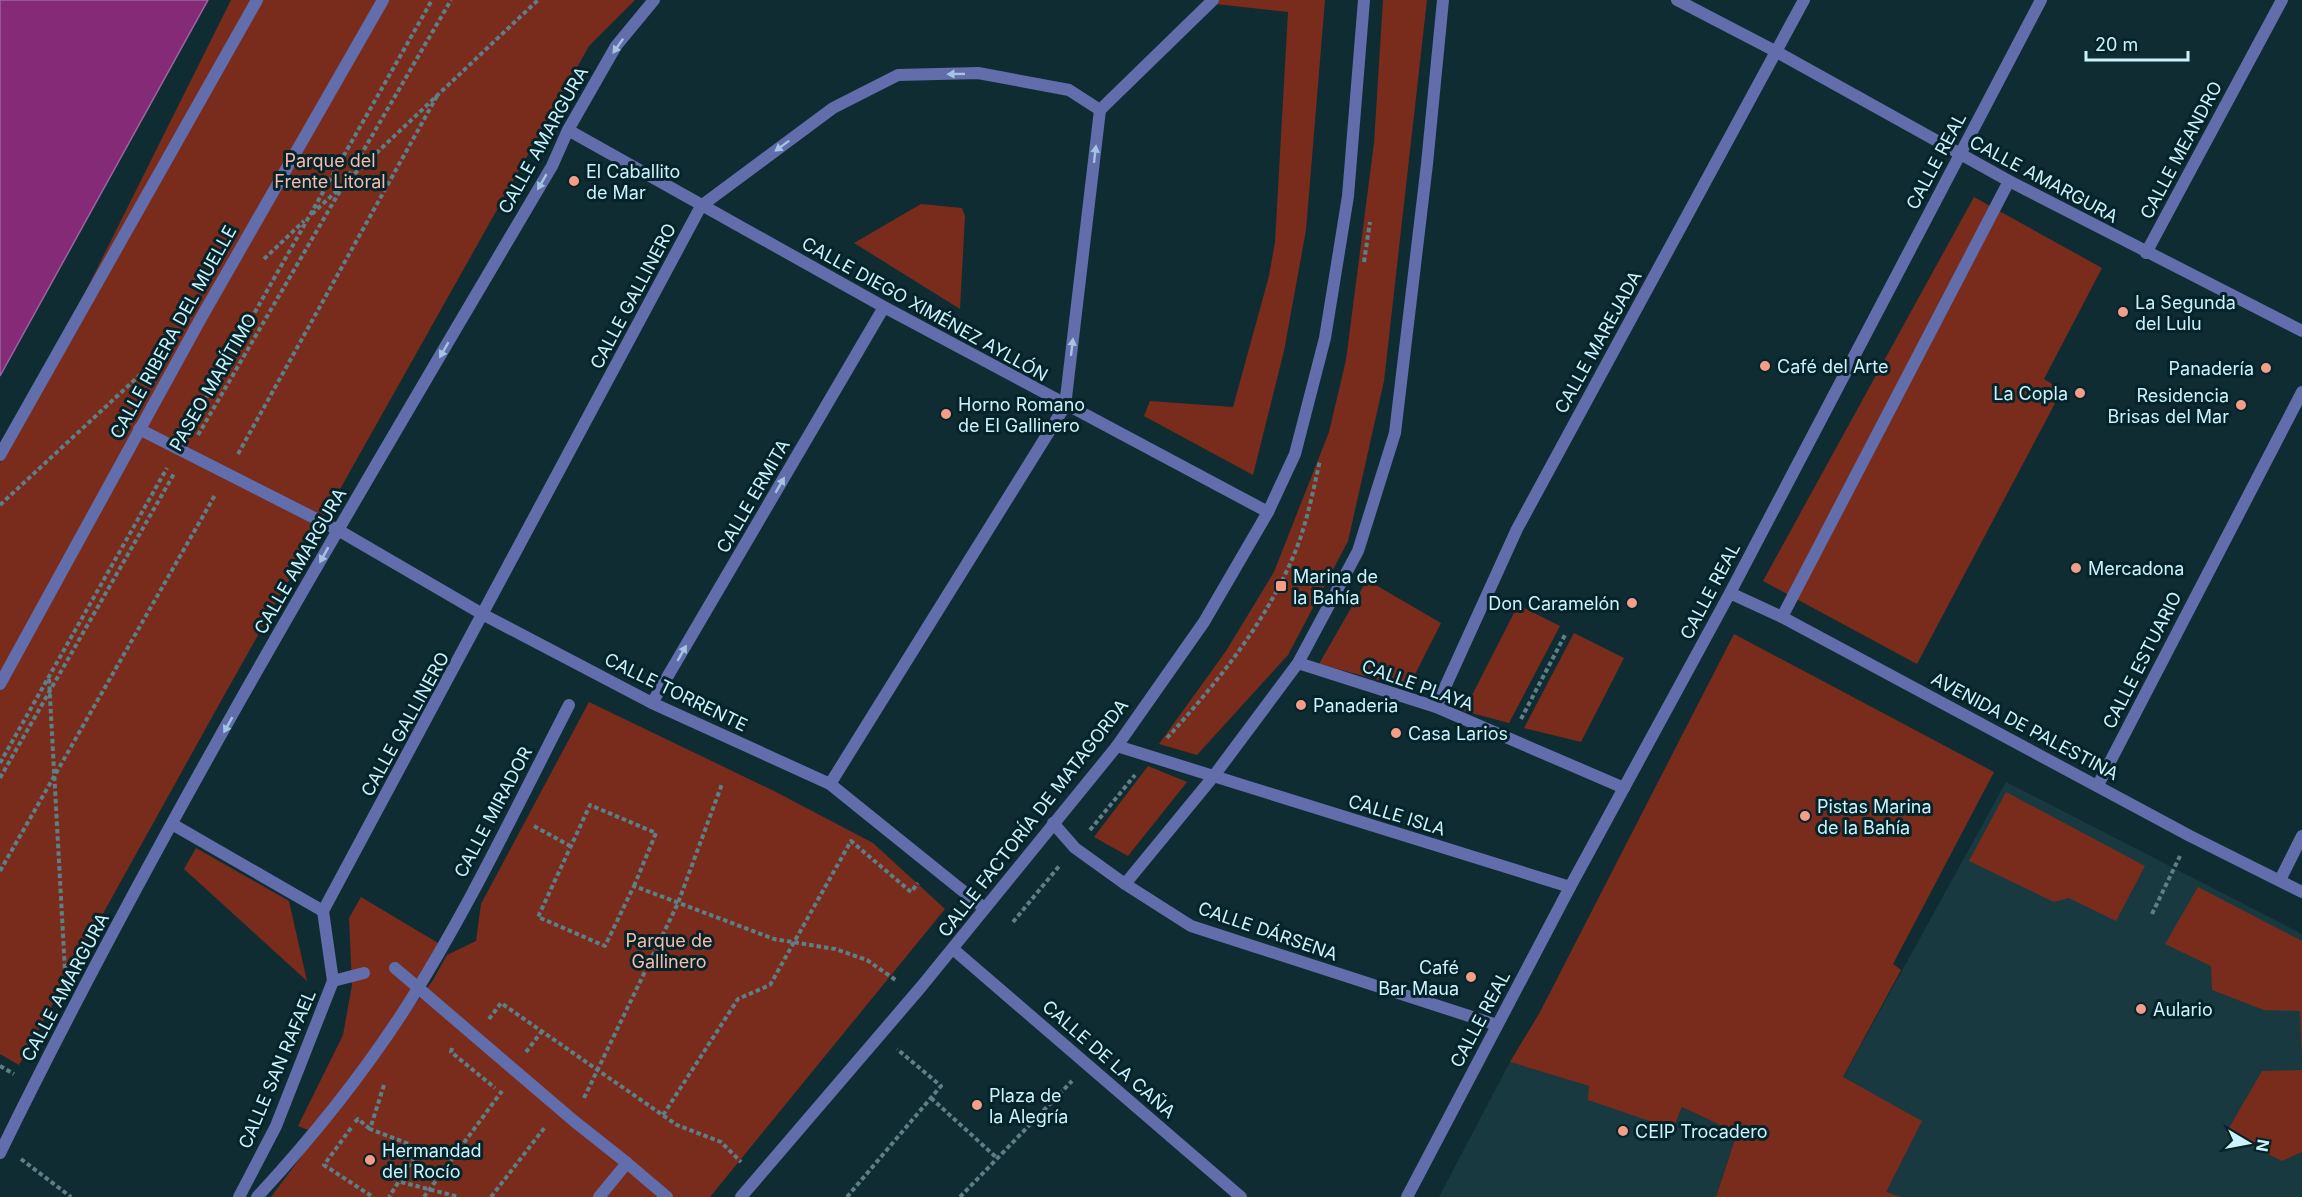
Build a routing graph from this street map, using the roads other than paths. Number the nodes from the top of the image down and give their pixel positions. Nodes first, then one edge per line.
1 (257, 0) edge
2 (383, 0) edge
3 (654, 0) edge
4 (1213, 0) edge
5 (1364, 0) edge
6 (1443, 0) edge
7 (1677, 0) edge
8 (1804, 0) edge
9 (2042, 0) edge
10 (2282, 0) edge
11 (1777, 52) junction
12 (1100, 110) junction
13 (568, 130) junction
14 (1960, 155) junction
15 (2009, 181) junction
16 (701, 206) junction
17 (2146, 253) junction
18 (884, 307) junction
19 (2302, 331) edge
20 (2302, 392) edge
21 (1065, 406) junction
22 (139, 429) junction
23 (0, 455) edge
24 (1268, 512) junction
25 (338, 530) junction
26 (1730, 593) junction
27 (484, 615) junction
28 (1782, 617) junction
29 (1298, 663) junction
30 (0, 684) edge
31 (652, 703) junction
32 (569, 705) dead end
33 (1436, 707) junction
34 (1117, 746) junction
35 (1213, 777) junction
36 (830, 784) junction
37 (2098, 786) junction
38 (1624, 788) junction
39 (1053, 823) junction
40 (172, 824) junction
41 (2302, 836) edge
42 (2280, 880) junction
43 (1125, 884) junction
44 (1570, 887) junction
45 (2302, 892) edge
46 (984, 908) junction
47 (324, 911) junction
48 (953, 949) junction
49 (395, 968) dead end
50 (364, 973) dead end
51 (333, 981) junction
52 (418, 987) junction
53 (1497, 1024) junction
54 (2, 1149) edge
55 (627, 1163) junction
56 (239, 1197) edge
57 (256, 1197) edge
58 (599, 1197) edge
59 (667, 1197) edge
60 (741, 1197) edge
61 (1241, 1197) edge
62 (1407, 1197) edge

1 - 23 street
2 - 22 street, CALLE RIBERA DEL MUELLE
3 -> 13 street, CALLE AMARGURA
4 - 12 street
5 - 24 street, CALLE FACTORÍA DE MATAGORDA
6 - 29 street
7 - 11 street, CALLE AMARGURA
8 - 11 street, CALLE MAREJADA
9 - 14 street, CALLE REAL
10 - 17 street, CALLE MEANDRO
11 - 14 street, CALLE AMARGURA
11 - 33 street, CALLE MAREJADA
12 -> 16 street, CALLE GALLINERO
21 -> 12 street
13 - 16 street, CALLE DIEGO XIMÉNEZ AYLLÓN
13 -> 25 street, CALLE AMARGURA
14 - 15 street, CALLE AMARGURA
14 - 26 street, CALLE REAL
15 - 17 street, CALLE AMARGURA
15 - 28 street
16 - 18 street, CALLE DIEGO XIMÉNEZ AYLLÓN
16 - 27 street, CALLE GALLINERO
17 - 19 street, CALLE AMARGURA
18 - 21 street, CALLE DIEGO XIMÉNEZ AYLLÓN
31 -> 18 street, CALLE ERMITA
20 - 37 street, CALLE ESTUARIO
21 - 24 street, CALLE DIEGO XIMÉNEZ AYLLÓN
21 - 36 street
22 - 25 street, CALLE TORRENTE
22 - 30 street, CALLE RIBERA DEL MUELLE
24 - 34 street, CALLE FACTORÍA DE MATAGORDA
25 - 27 street, CALLE TORRENTE
25 -> 40 street, CALLE AMARGURA
26 - 28 street, AVENIDA DE PALESTINA
26 - 38 street, CALLE REAL
27 - 31 street, CALLE TORRENTE
27 - 47 street, CALLE GALLINERO
28 - 37 street, AVENIDA DE PALESTINA
29 - 33 street, CALLE PLAYA
29 - 35 street
31 - 36 street, CALLE TORRENTE
32 - 52 street, CALLE MIRADOR
33 - 38 street, CALLE PLAYA
34 - 35 street, CALLE ISLA
34 - 39 street, CALLE FACTORÍA DE MATAGORDA
35 - 43 street
35 - 44 street, CALLE ISLA
36 - 46 street, CALLE TORRENTE
37 - 42 street, AVENIDA DE PALESTINA
38 - 44 street, CALLE REAL
39 - 43 street, CALLE DÁRSENA
39 - 46 street, CALLE FACTORÍA DE MATAGORDA
40 - 47 street
40 - 54 street, CALLE AMARGURA
41 - 42 street
42 - 45 street, AVENIDA DE PALESTINA
43 - 53 street, CALLE DÁRSENA
44 - 53 street, CALLE REAL
46 - 48 street, CALLE FACTORÍA DE MATAGORDA
47 - 51 street, CALLE SAN RAFAEL
48 - 60 street, CALLE FACTORÍA DE MATAGORDA
48 - 61 street, CALLE DE LA CAÑA
49 - 52 street
50 - 51 street
51 - 56 street, CALLE SAN RAFAEL
52 - 55 street
52 - 57 street, CALLE MIRADOR
53 - 62 street, CALLE REAL
55 - 58 street
55 - 59 street

